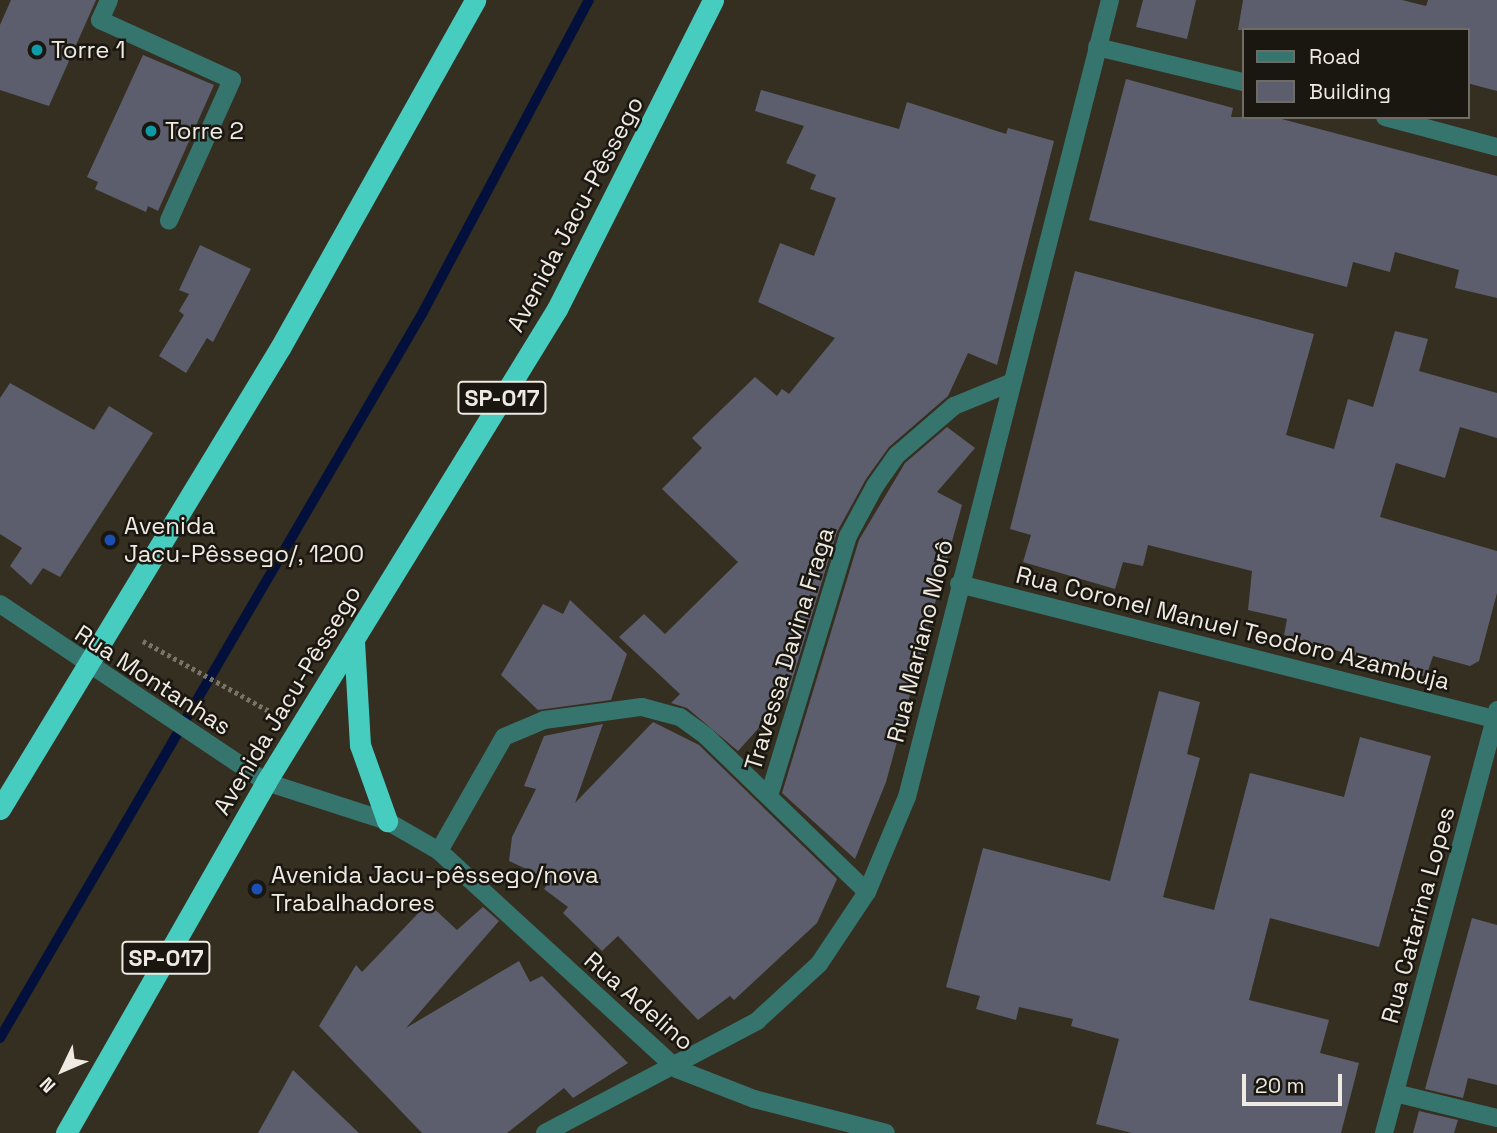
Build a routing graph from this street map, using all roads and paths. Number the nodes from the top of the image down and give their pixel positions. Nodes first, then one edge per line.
1 (109, 0) edge
2 (474, 0) edge
3 (713, 0) edge
4 (1110, 0) edge
5 (1097, 47) junction
6 (1242, 82) edge
7 (1392, 119) edge
8 (1497, 147) edge
9 (169, 220) dead end
10 (1010, 383) junction
11 (959, 584) junction
12 (0, 604) edge
13 (354, 640) junction
14 (143, 641) dead end
15 (85, 667) junction
16 (271, 712) dead end
17 (1496, 714) edge
18 (1489, 777) edge
19 (266, 782) junction
20 (769, 796) junction
21 (0, 809) edge
22 (387, 821) junction
23 (439, 852) junction
24 (867, 892) junction
25 (677, 1069) junction
26 (1395, 1093) junction
27 (1497, 1118) edge
28 (66, 1133) edge
29 (545, 1133) edge
30 (886, 1133) edge
31 (1384, 1133) edge

1 - 9 street
2 - 15 highway
3 - 13 highway, Avenida Jacu-Pêssego / SP-017
4 - 5 street, Rua Mariano Morô
5 - 6 street
5 - 10 street, Rua Mariano Morô
7 - 8 street
10 - 11 street, Rua Mariano Morô
10 - 20 street, Travessa Davina Fraga
11 - 17 street, Rua Coronel Manuel Teodoro Azambuja
11 - 24 street, Rua Mariano Morô
12 - 15 street, Rua Montanhas
13 - 19 highway, Avenida Jacu-Pêssego / SP-017
13 - 22 highway
14 - 16 path
15 - 19 street, Rua Montanhas
15 - 21 highway
17 - 18 street, Rua Catarina Lopes
18 - 26 street, Rua Catarina Lopes
19 - 22 street, Rua Montanhas
19 - 28 highway, Avenida Jacu-Pêssego / SP-017
20 - 23 street
20 - 24 street
22 - 23 street, Rua Montanhas
23 - 25 street, Rua Adelino
24 - 25 street, Rua Mariano Morô
25 - 29 street, Rua Mariano Morô
25 - 30 street, Rua Adelino
26 - 27 street
26 - 31 street, Rua Catarina Lopes

